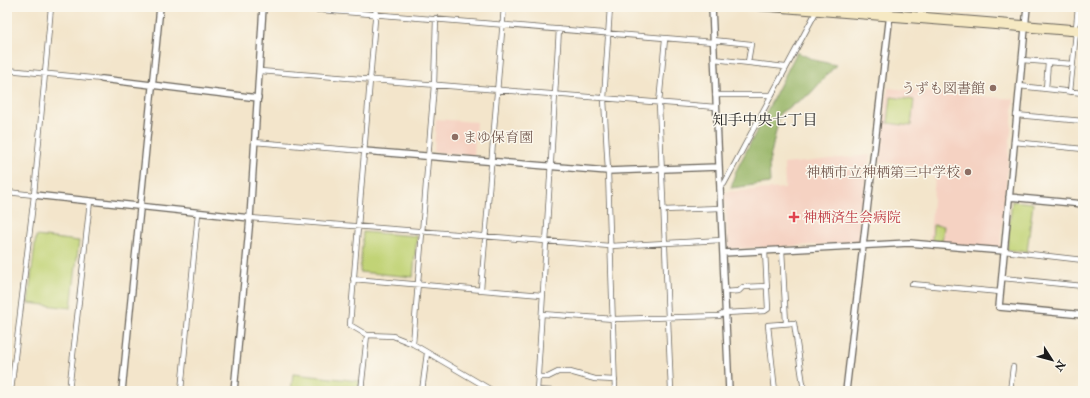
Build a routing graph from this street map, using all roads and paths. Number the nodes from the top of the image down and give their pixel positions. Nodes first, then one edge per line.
1 (51, 7) edge
2 (160, 7) edge
3 (263, 7) edge
4 (284, 7) edge
5 (376, 7) edge
6 (504, 7) edge
7 (610, 7) edge
8 (712, 7) edge
9 (757, 7) edge
10 (764, 7) edge
11 (921, 7) edge
12 (1027, 7) edge
13 (1078, 7) edge
14 (816, 8) edge
15 (867, 11) edge
16 (376, 14) junction
17 (890, 16) junction
18 (436, 18) junction
19 (920, 18) junction
20 (503, 25) junction
21 (1025, 27) junction
22 (559, 30) junction
23 (1078, 30) edge
24 (1083, 33) edge
25 (608, 34) junction
26 (665, 39) junction
27 (713, 41) junction
28 (714, 59) junction
29 (1022, 60) junction
30 (748, 62) junction
31 (1048, 62) junction
32 (1073, 64) junction
33 (785, 67) junction
34 (7, 70) edge
35 (260, 71) junction
36 (46, 74) junction
37 (102, 79) joint
38 (370, 80) junction
39 (153, 84) junction
40 (434, 85) junction
41 (1019, 86) junction
42 (1046, 89) junction
43 (498, 90) junction
44 (1070, 92) junction
45 (1083, 93) edge
46 (555, 95) junction
47 (715, 95) junction
48 (771, 95) junction
49 (258, 98) junction
50 (604, 99) junction
51 (659, 103) junction
52 (716, 107) junction
53 (1016, 115) junction
54 (1083, 121) edge
55 (254, 142) junction
56 (1014, 142) junction
57 (1083, 149) edge
58 (364, 151) junction
59 (428, 156) junction
60 (492, 162) junction
61 (551, 166) junction
62 (718, 167) junction
63 (662, 169) junction
64 (608, 171) junction
65 (720, 188) junction
66 (7, 192) edge
67 (34, 195) junction
68 (1009, 198) junction
69 (90, 201) junction
70 (1083, 204) edge
71 (140, 207) junction
72 (721, 208) junction
73 (664, 210) junction
74 (198, 213) junction
75 (250, 218) junction
76 (358, 226) junction
77 (422, 231) junction
78 (486, 236) junction
79 (722, 240) junction
80 (546, 241) junction
81 (665, 243) junction
82 (610, 246) junction
83 (864, 246) junction
84 (782, 250) junction
85 (765, 251) junction
86 (1004, 251) junction
87 (723, 253) junction
88 (1083, 260) edge
89 (1002, 278) junction
90 (353, 279) junction
91 (417, 284) junction
92 (912, 284) dead end
93 (767, 286) junction
94 (1083, 286) edge
95 (481, 289) junction
96 (724, 292) junction
97 (1000, 292) junction
98 (542, 295) junction
99 (725, 313) junction
100 (542, 314) junction
101 (1083, 316) edge
102 (669, 317) junction
103 (614, 320) junction
104 (786, 323) junction
105 (367, 335) junction
106 (413, 344) junction
107 (427, 352) junction
108 (1013, 367) dead end
109 (538, 377) junction
110 (615, 380) junction
111 (537, 390) edge
112 (12, 391) edge
113 (69, 391) edge
114 (122, 391) edge
115 (181, 391) edge
116 (234, 391) edge
117 (361, 391) edge
118 (422, 391) edge
119 (493, 391) edge
120 (554, 391) edge
121 (615, 391) edge
122 (671, 391) edge
123 (729, 391) edge
124 (775, 391) edge
125 (804, 391) edge
126 (846, 391) edge
127 (1010, 391) edge

1 - 36 street
2 - 39 street
3 - 35 street
4 - 16 street
5 - 16 street
6 - 20 street
7 - 25 street
8 - 27 street
9 - 10 main road
10 - 14 main road
11 - 19 street
12 - 21 street
13 - 23 street
14 - 15 main road
14 - 33 street
15 - 17 main road
16 - 18 street
16 - 38 street
17 - 19 main road
17 - 83 street
18 - 20 street
18 - 40 street
19 - 21 main road
20 - 22 street
20 - 43 street
21 - 23 main road
21 - 29 street
22 - 25 street
22 - 46 street
23 - 24 main road
23 - 32 street
25 - 26 street
25 - 50 street
26 - 27 street
26 - 51 street
27 - 28 street
27 - 30 street
28 - 30 street
28 - 47 street
29 - 31 street
29 - 41 street
30 - 33 street
31 - 32 street
31 - 42 street
32 - 44 street
33 - 48 street
34 - 36 street
35 - 38 street
35 - 49 street
36 - 37 street
36 - 67 street
37 - 39 street
38 - 40 street
38 - 58 street
39 - 49 street
39 - 71 street
40 - 43 street
40 - 59 street
41 - 42 street
41 - 53 street
42 - 44 street
43 - 46 street
43 - 60 street
44 - 45 street
46 - 50 street
46 - 61 street
47 - 48 street
47 - 52 street
48 - 65 street
49 - 55 street
50 - 51 street
50 - 64 street
51 - 52 street
51 - 63 street
52 - 62 street
53 - 54 street
53 - 56 street
55 - 58 street
55 - 75 street
56 - 57 street
56 - 68 street
58 - 59 street
58 - 76 street
59 - 60 street
59 - 77 street
60 - 61 street
60 - 78 street
61 - 64 street
61 - 80 street
62 - 63 street
62 - 65 street
63 - 64 street
63 - 73 street
64 - 82 street
65 - 72 street
66 - 67 street
67 - 69 street
67 - 112 street
68 - 70 street
68 - 86 street
69 - 71 street
69 - 113 street
71 - 74 street
71 - 114 street
72 - 73 street
72 - 79 street
73 - 81 street
74 - 75 street
74 - 115 street
75 - 76 street
75 - 116 street
76 - 77 street
76 - 90 street
77 - 78 street
77 - 91 street
78 - 80 street
78 - 95 street
79 - 81 street
79 - 87 street
80 - 82 street
80 - 98 street
81 - 82 street
81 - 102 street
82 - 103 street
83 - 84 street
83 - 86 street
83 - 126 street
84 - 85 street
84 - 104 street
85 - 87 street
85 - 93 street
86 - 88 street
86 - 89 street
87 - 96 street
89 - 94 street
89 - 97 street
90 - 91 street
90 - 105 street
91 - 95 street
91 - 106 street
92 - 97 street
93 - 96 street
93 - 99 street
95 - 98 street
96 - 99 street
97 - 101 street
98 - 100 street
99 - 102 street
99 - 123 street
100 - 103 street
100 - 109 street
102 - 103 street
102 - 122 street
103 - 110 street
104 - 124 street
104 - 125 street
105 - 106 street
105 - 117 street
106 - 107 street
107 - 118 street
107 - 119 street
108 - 127 street
109 - 110 street
109 - 111 street
110 - 121 street
111 - 120 street

